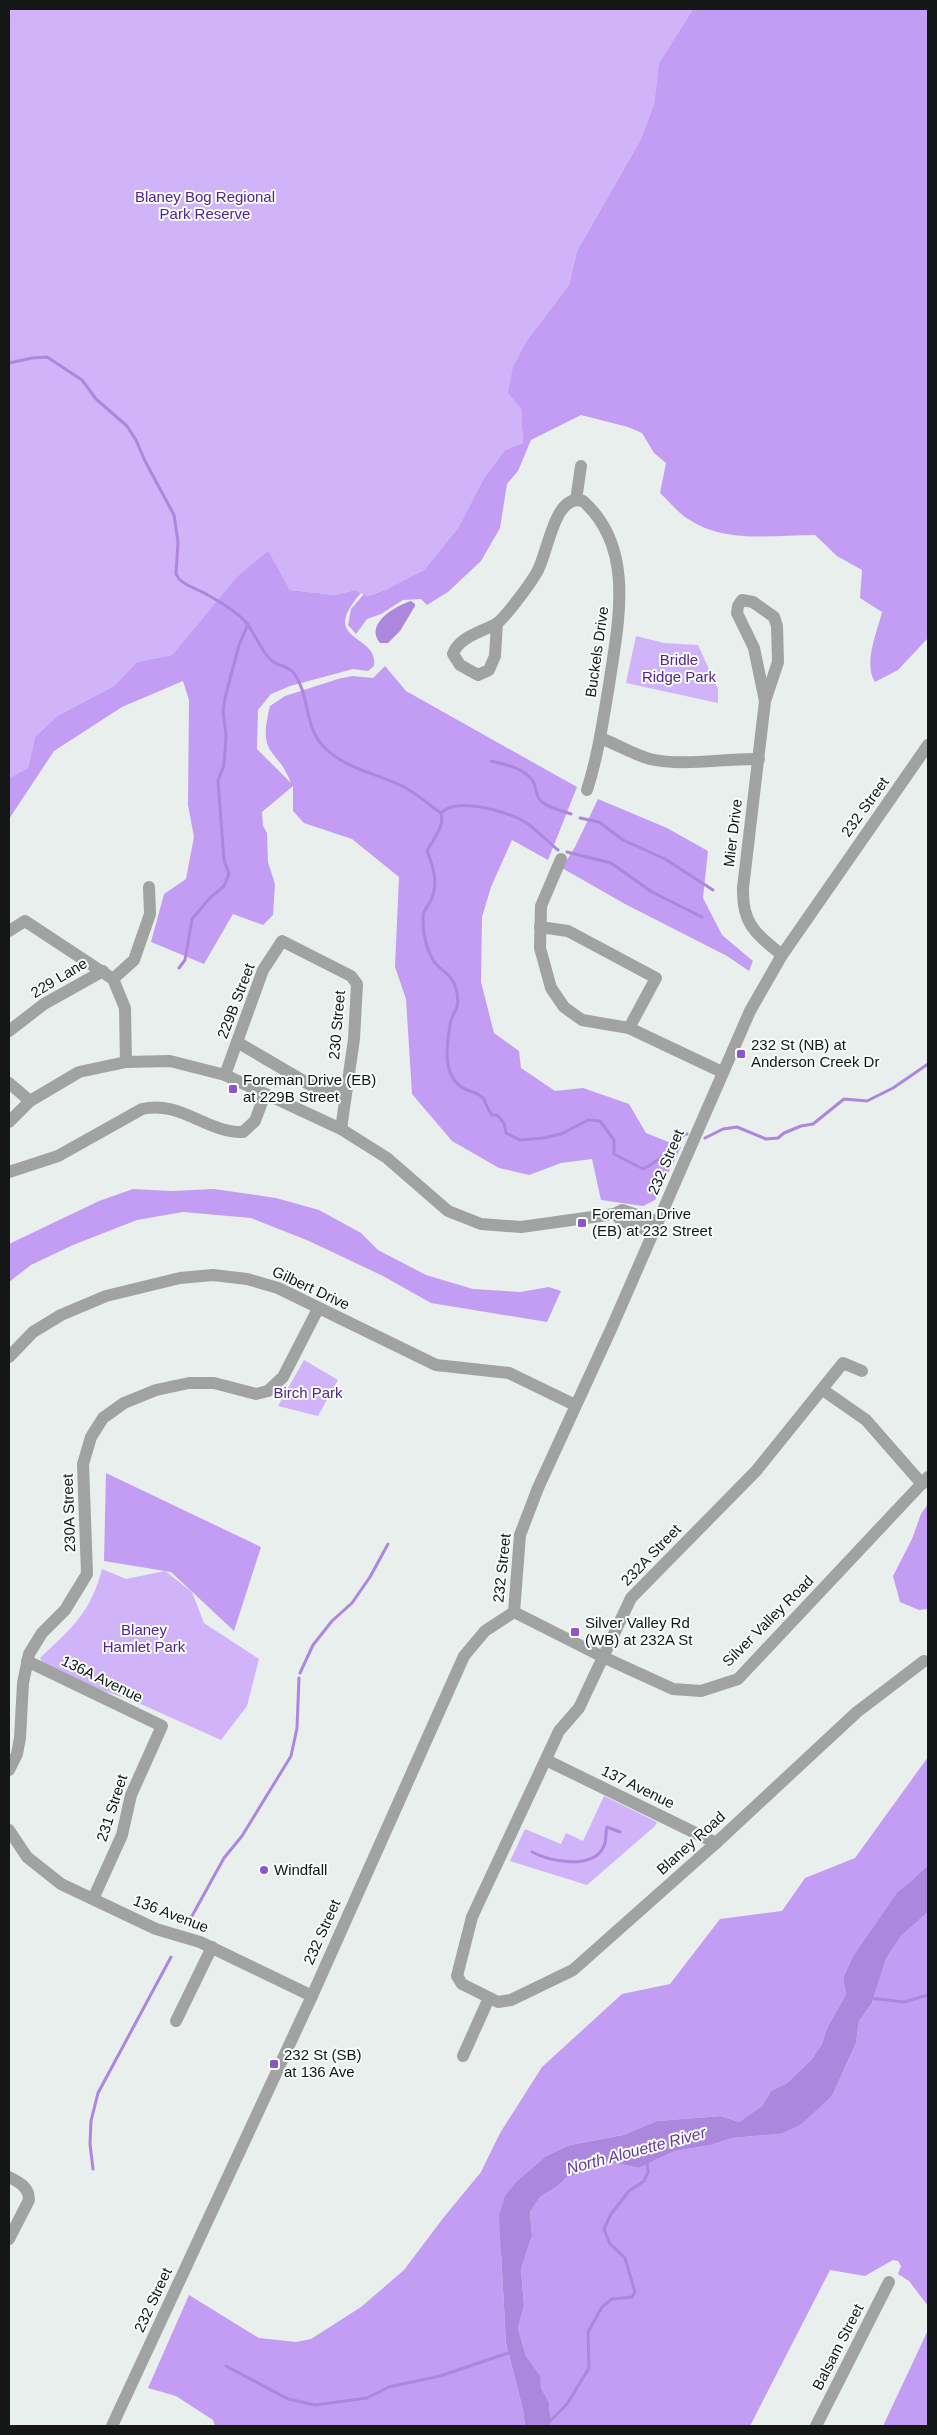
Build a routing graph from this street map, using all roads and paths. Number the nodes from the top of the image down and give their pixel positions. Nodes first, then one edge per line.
1 (581, 466) dead end
2 (576, 500) junction
3 (497, 623) dead end
4 (765, 701) junction
5 (600, 738) junction
6 (928, 745) edge
7 (759, 759) junction
8 (587, 790) dead end
9 (561, 859) dead end
10 (149, 888) dead end
11 (540, 927) junction
12 (9, 931) edge
13 (282, 941) joint
14 (782, 955) junction
15 (102, 971) junction
16 (113, 979) junction
17 (629, 1028) junction
18 (9, 1031) edge
19 (237, 1042) junction
20 (126, 1062) junction
21 (722, 1072) junction
22 (225, 1075) junction
23 (9, 1083) edge
24 (346, 1091) junction
25 (266, 1094) junction
26 (30, 1102) junction
27 (9, 1122) edge
28 (341, 1130) junction
29 (9, 1172) edge
30 (656, 1228) junction
31 (318, 1309) junction
32 (9, 1357) edge
33 (862, 1371) dead end
34 (823, 1390) junction
35 (576, 1405) junction
36 (925, 1481) edge
37 (514, 1612) junction
38 (603, 1657) junction
39 (28, 1661) junction
40 (924, 1661) dead end
41 (162, 1726) joint
42 (546, 1760) junction
43 (9, 1770) edge
44 (9, 1830) edge
45 (716, 1843) junction
46 (93, 1899) junction
47 (212, 1947) junction
48 (462, 1984) joint
49 (312, 1996) junction
50 (490, 1998) junction
51 (176, 2022) dead end
52 (463, 2056) dead end
53 (9, 2177) edge
54 (9, 2240) edge
55 (889, 2282) dead end
56 (112, 2426) edge
57 (816, 2426) edge

1 - 2 street
2 - 3 street
2 - 5 street, Buckels Drive
4 - 4 street, Mier Drive
4 - 7 street, Mier Drive
5 - 7 street
5 - 8 street, Buckels Drive
6 - 14 street, 232 Street
7 - 14 street, Mier Drive
9 - 11 street
10 - 16 street
11 - 17 street
11 - 17 street
12 - 15 street
13 - 19 street, 229B Street
13 - 24 street, 230 Street
14 - 21 street, 232 Street
15 - 16 street
15 - 18 street, 229 Lane
16 - 20 street
17 - 21 street
19 - 22 street, 229B Street
19 - 24 street
20 - 22 street
20 - 26 street
21 - 30 street, 232 Street
22 - 25 street
23 - 26 street
24 - 28 street, 230 Street
25 - 28 street
25 - 29 street
26 - 27 street
28 - 30 street
30 - 35 street, 232 Street
31 - 32 street, Gilbert Drive
31 - 35 street, Gilbert Drive
31 - 39 street, 230A Street
33 - 34 street, 232A Street
34 - 36 street
34 - 38 street, 232A Street
35 - 37 street, 232 Street
36 - 38 street, Silver Valley Road
37 - 38 street, Silver Valley Road
37 - 49 street, 232 Street
38 - 42 street, 232A Street
39 - 41 street, 136A Avenue
39 - 43 street, 230A Street
40 - 45 street, Blaney Road
41 - 46 street, 231 Street
42 - 45 street, 137 Avenue
42 - 48 street, 232A Street
44 - 46 street, 136 Avenue
45 - 50 street, Blaney Road
46 - 47 street, 136 Avenue
47 - 49 street, 136 Avenue
47 - 51 street
48 - 50 street, Blaney Road
49 - 56 street, 232 Street
50 - 52 street
53 - 54 street
55 - 57 street, Balsam Street

